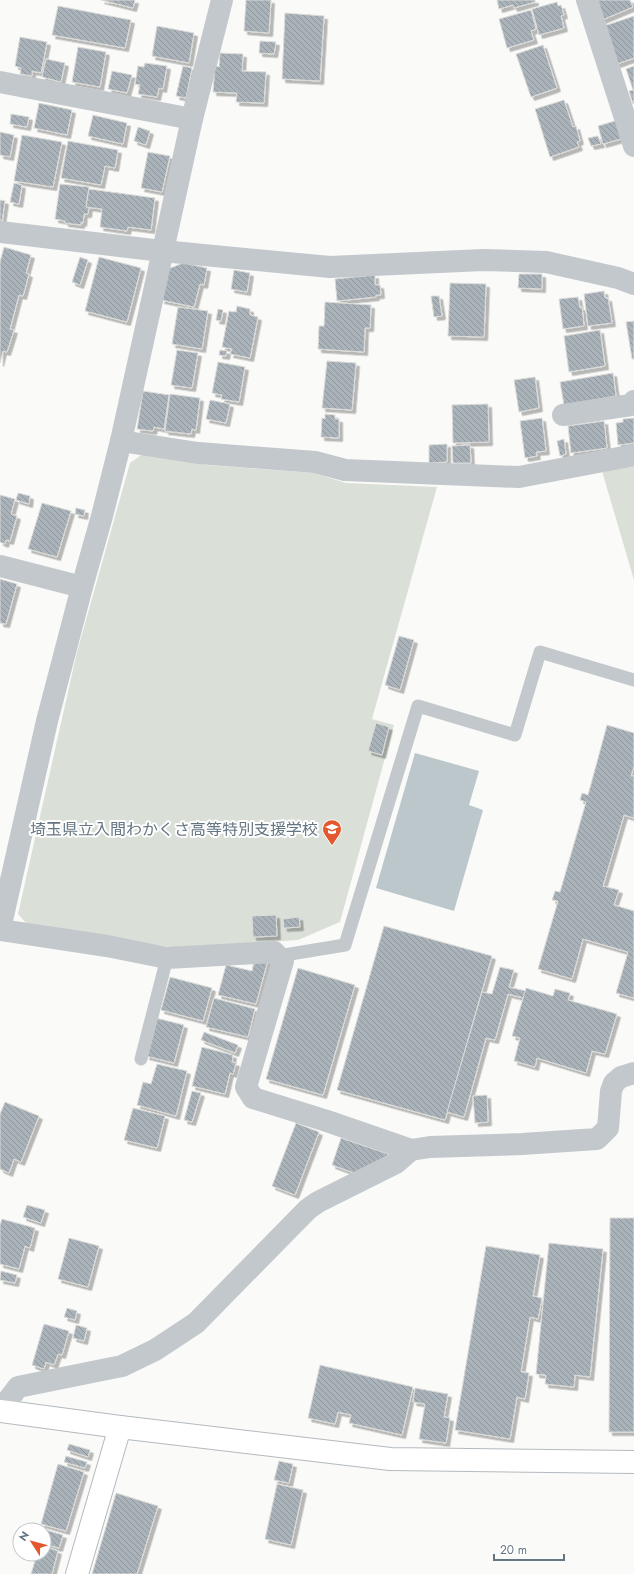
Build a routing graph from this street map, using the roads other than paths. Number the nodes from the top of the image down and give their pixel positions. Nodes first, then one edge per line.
1 (222, 0) edge
2 (587, 0) edge
3 (0, 82) edge
4 (192, 119) junction
5 (634, 146) edge
6 (0, 232) edge
7 (162, 251) junction
8 (634, 284) edge
9 (634, 401) edge
10 (563, 416) dead end
11 (121, 441) junction
12 (634, 455) edge
13 (0, 566) edge
14 (82, 587) junction
15 (634, 680) edge
16 (0, 930) edge
17 (278, 956) junction
18 (167, 958) junction
19 (141, 1059) dead end
20 (634, 1073) edge
21 (411, 1150) junction
22 (0, 1411) edge
23 (120, 1427) junction
24 (634, 1462) edge
25 (77, 1574) edge

1 - 4 street
2 - 5 street
3 - 4 street
4 - 7 street
6 - 7 street
7 - 8 street
7 - 11 street
9 - 10 street
11 - 12 street
11 - 14 street
13 - 14 street
14 - 16 street
15 - 17 lane
16 - 18 street
17 - 18 street
17 - 21 street
18 - 19 lane
20 - 21 street
21 - 22 street
22 - 23 street
23 - 24 street
23 - 25 street

